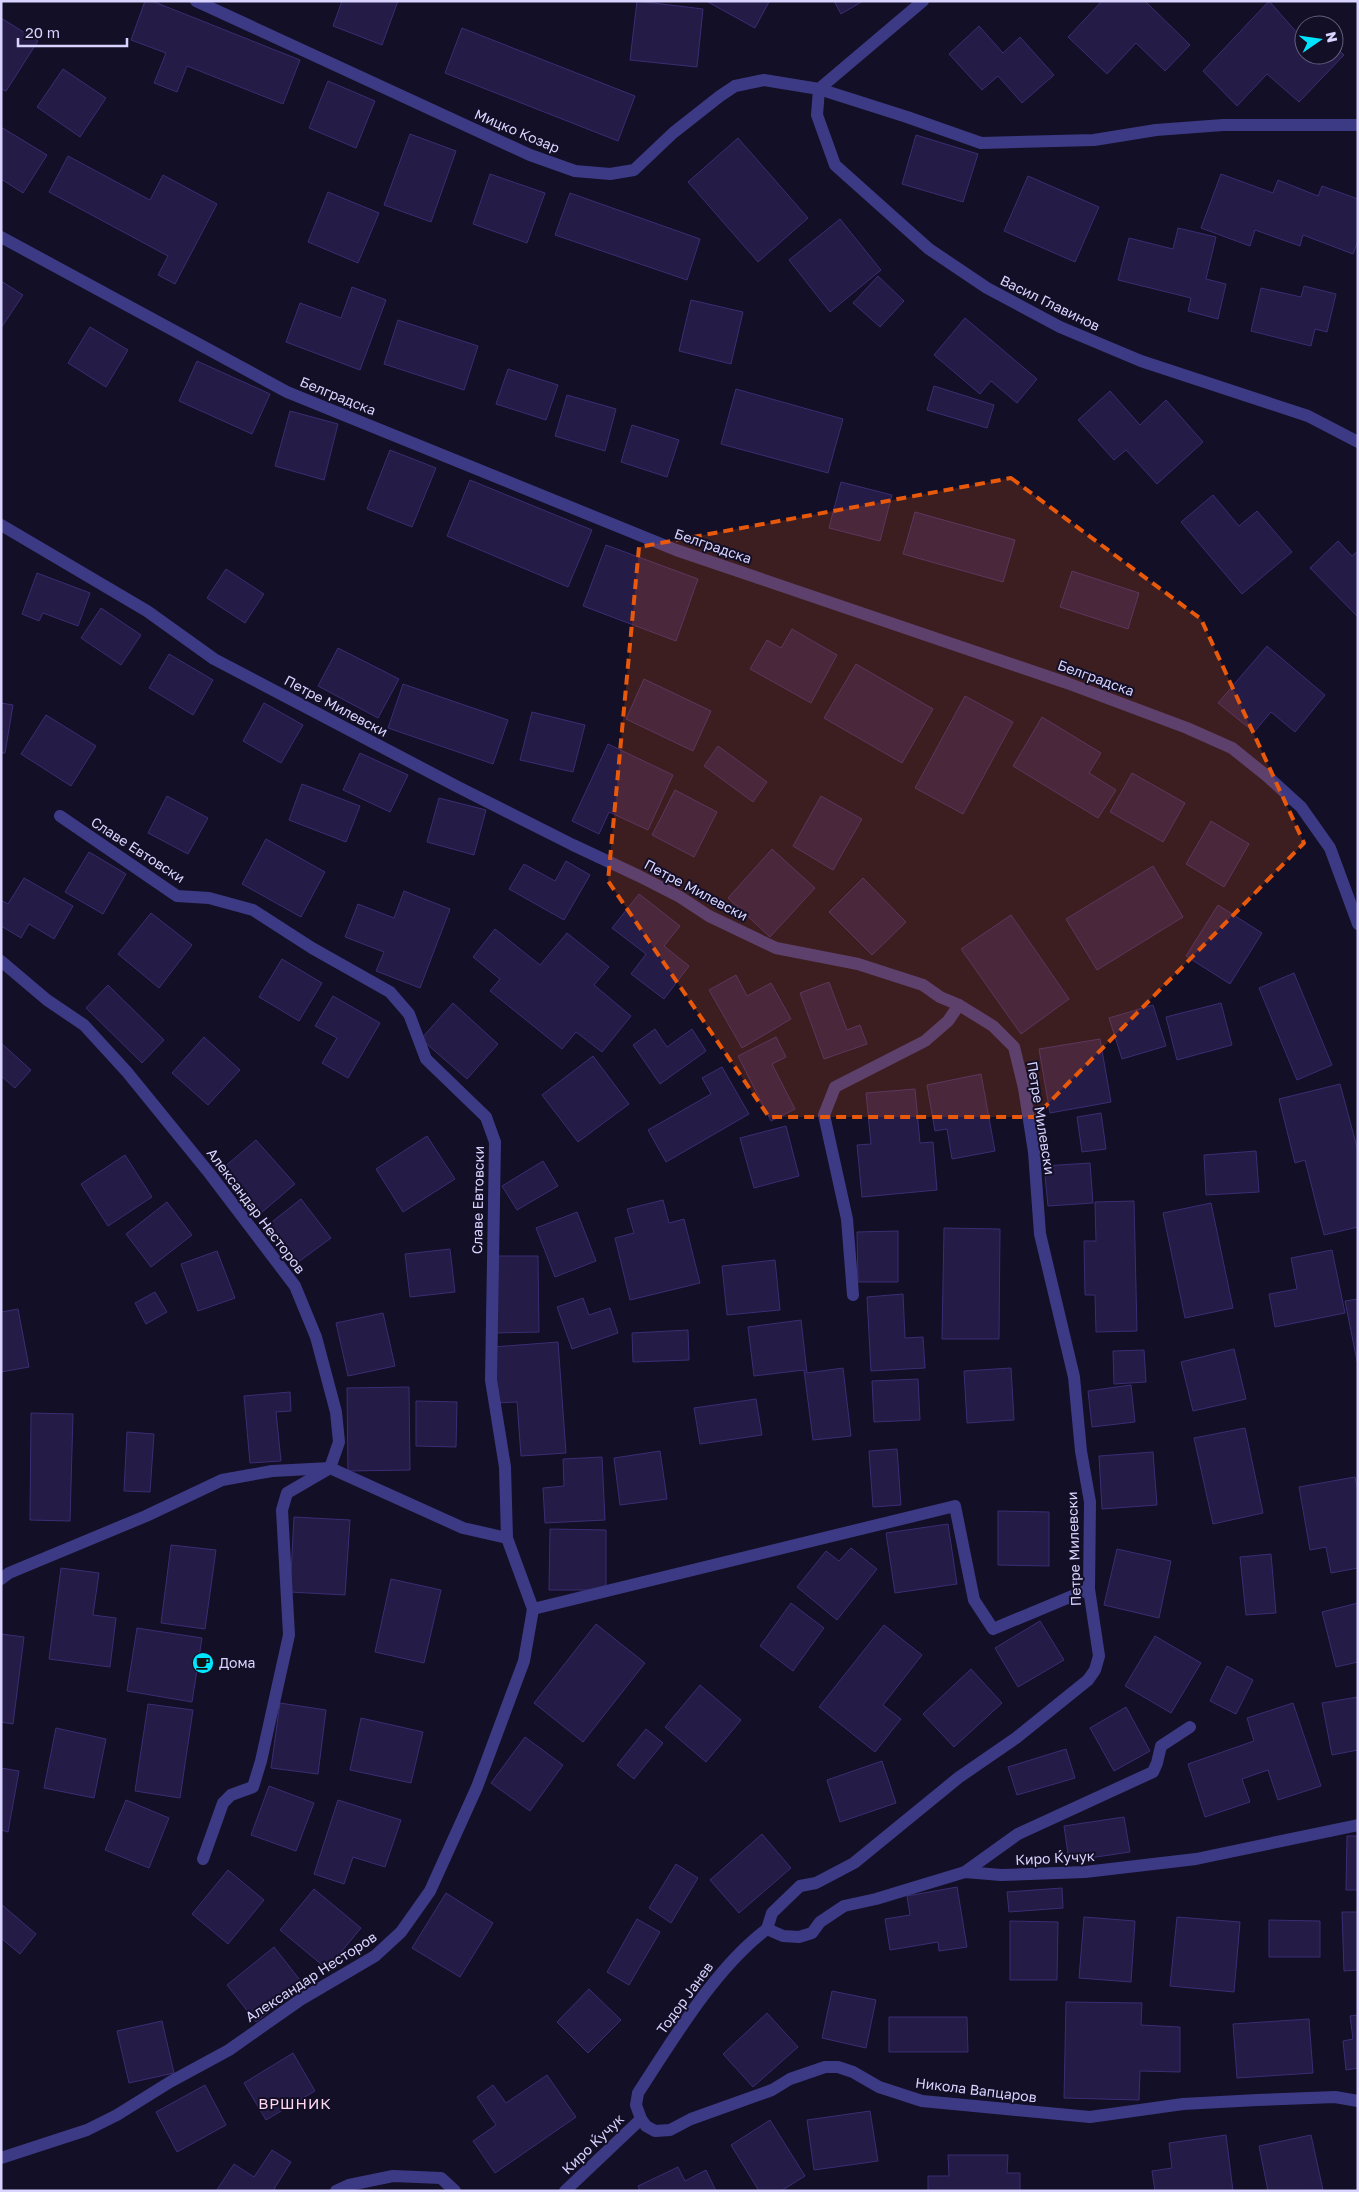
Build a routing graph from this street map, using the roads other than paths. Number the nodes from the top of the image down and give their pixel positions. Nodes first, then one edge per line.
1 (196, 1) edge
2 (923, 1) edge
3 (819, 89) junction
4 (1358, 125) edge
5 (1, 237) edge
6 (1358, 442) edge
7 (1, 524) edge
8 (60, 816) dead end
9 (1358, 924) edge
10 (1, 961) edge
11 (959, 1005) junction
12 (852, 1295) dead end
13 (330, 1468) junction
14 (507, 1538) junction
15 (1, 1579) edge
16 (1089, 1589) junction
17 (533, 1609) junction
18 (1190, 1727) dead end
19 (1358, 1825) edge
20 (203, 1859) dead end
21 (965, 1872) junction
22 (767, 1929) junction
23 (1358, 2100) edge
24 (640, 2119) junction
25 (1, 2158) edge
26 (336, 2191) edge
27 (455, 2191) edge
28 (565, 2191) edge

1 - 3 street, Мицко Козар
2 - 3 street
3 - 4 street, Мицко Козар
3 - 6 street, Васил Главинов
5 - 9 street, Белградска
7 - 11 street, Петре Милевски
8 - 14 street, Славе Евтовски
10 - 13 street, Александар Несторов
11 - 12 street
11 - 16 street, Петре Милевски
13 - 14 street
13 - 15 street
13 - 20 street
14 - 17 street, Славе Евтовски
16 - 17 street
16 - 22 street, Петре Милевски
17 - 25 street, Александар Несторов
18 - 21 street
19 - 21 street, Киро Ќучук
21 - 22 street, Киро Ќучук
22 - 24 street, Тодор Јанев
23 - 24 street, Никола Вапцаров
24 - 28 street, Киро Ќучук
26 - 27 street

